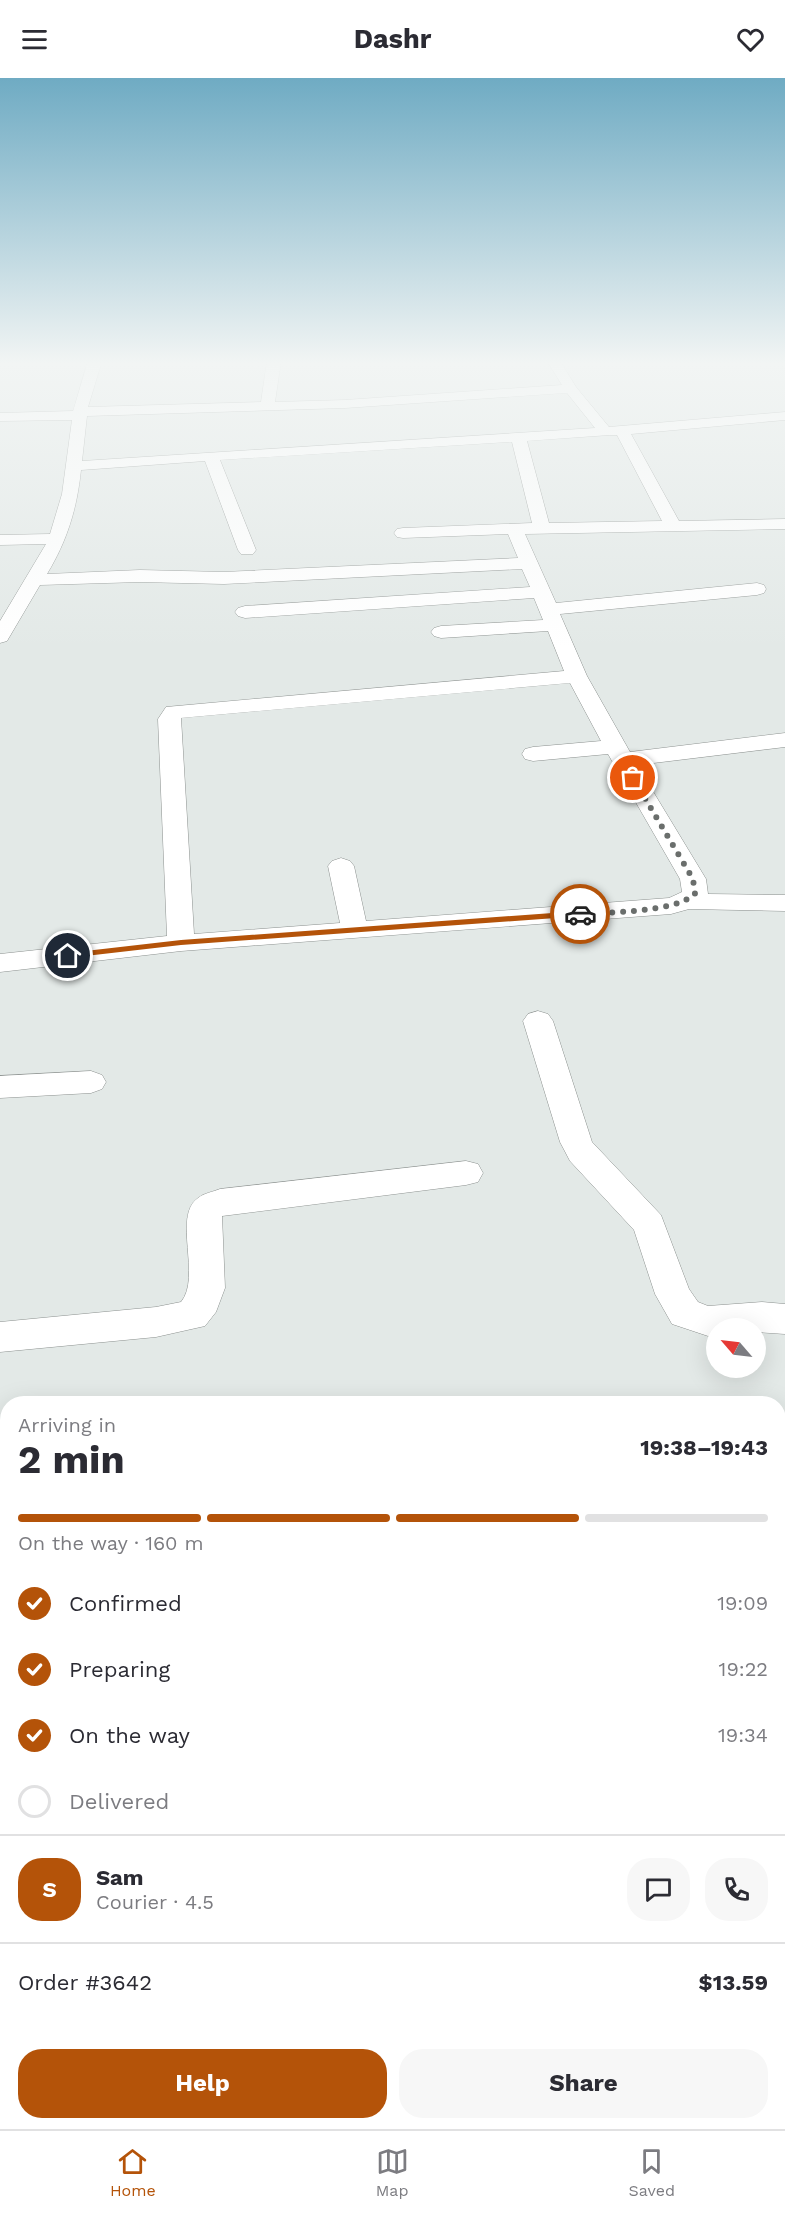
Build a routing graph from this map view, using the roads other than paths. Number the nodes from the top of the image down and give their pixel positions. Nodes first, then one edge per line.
1 (211, 456) edge
2 (73, 457) edge
3 (201, 457) edge
4 (523, 457) edge
5 (630, 457) edge
6 (72, 466) junction
7 (785, 524) edge
8 (674, 526) junction
9 (514, 528) junction
10 (542, 528) junction
11 (403, 533) dead end
12 (57, 539) junction
13 (0, 540) edge
14 (247, 550) dead end
15 (530, 563) junction
16 (33, 580) junction
17 (757, 589) dead end
18 (547, 609) junction
19 (245, 612) dead end
20 (5, 616) edge
21 (441, 632) dead end
22 (0, 637) edge
23 (577, 676) junction
24 (785, 740) edge
25 (619, 753) junction
26 (533, 754) dead end
27 (341, 866) dead end
28 (688, 901) junction
29 (785, 903) edge
30 (354, 931) junction
31 (181, 943) junction
32 (0, 963) edge
33 (538, 1021) dead end
34 (91, 1082) dead end
35 (0, 1087) edge
36 (466, 1173) dead end
37 (785, 1319) edge
38 (0, 1337) edge

1 - 14 street
2 - 6 street
3 - 6 street
4 - 10 street
5 - 8 street
6 - 12 street
7 - 8 street
8 - 10 street
9 - 10 street
9 - 11 street
9 - 15 street
12 - 13 street
12 - 16 street
15 - 16 street
15 - 18 street
16 - 20 street
17 - 18 street
18 - 19 street
18 - 21 street
18 - 23 street
20 - 22 street
23 - 25 street
23 - 31 street
24 - 25 street
25 - 26 street
25 - 28 street
27 - 30 street
28 - 29 street
28 - 30 street
30 - 31 street
31 - 32 street
33 - 37 street
34 - 35 street
36 - 38 street

